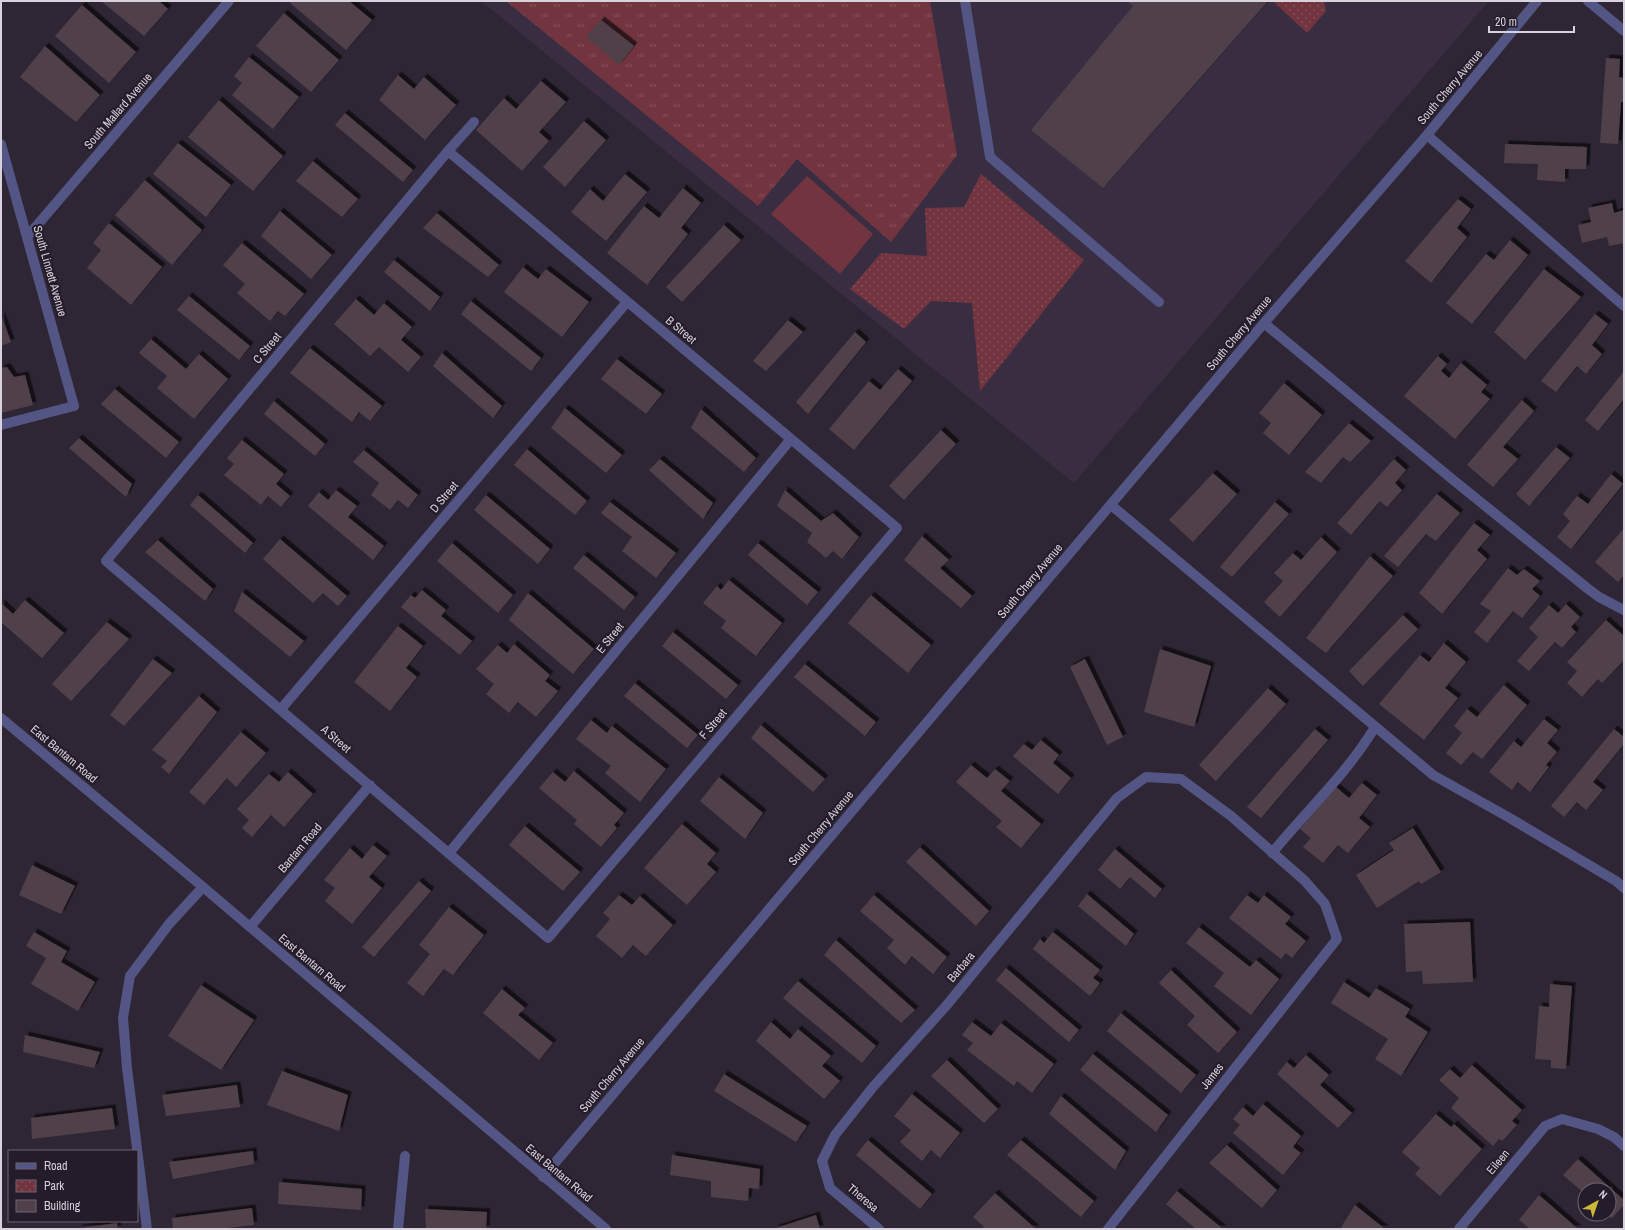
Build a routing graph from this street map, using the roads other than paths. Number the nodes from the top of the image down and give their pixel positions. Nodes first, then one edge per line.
1 (229, 1) edge
2 (966, 1) edge
3 (1537, 1) edge
4 (1588, 1) edge
5 (1624, 31) edge
6 (474, 122) dead end
7 (1426, 135) junction
8 (1, 144) edge
9 (448, 151) junction
10 (27, 237) junction
11 (627, 302) junction
12 (1159, 302) dead end
13 (1624, 306) edge
14 (1264, 323) junction
15 (1, 425) edge
16 (791, 439) junction
17 (1111, 505) junction
18 (897, 528) joint
19 (106, 561) joint
20 (1624, 610) edge
21 (281, 710) junction
22 (1, 718) edge
23 (1375, 727) junction
24 (370, 785) junction
25 (449, 853) junction
26 (1272, 853) junction
27 (203, 887) junction
28 (1624, 888) edge
29 (250, 927) junction
30 (548, 938) joint
31 (1624, 1146) edge
32 (137, 1150) edge
33 (404, 1156) dead end
34 (138, 1157) edge
35 (543, 1177) junction
36 (830, 1188) joint
37 (147, 1229) edge
38 (398, 1229) edge
39 (606, 1229) edge
40 (878, 1229) edge
41 (1108, 1229) edge
42 (1459, 1229) edge

1 - 10 street, South Mallard Avenue
2 - 12 street
3 - 7 street, South Cherry Avenue
4 - 5 street
6 - 9 street, C Street
7 - 13 street
7 - 14 street, South Cherry Avenue
8 - 10 street, South Linnett Avenue
9 - 11 street, B Street
9 - 19 street, C Street
10 - 15 street, South Linnett Avenue
11 - 16 street, B Street
11 - 21 street, D Street
14 - 17 street, South Cherry Avenue
14 - 20 street
16 - 18 street, B Street
16 - 25 street, E Street
17 - 23 street
17 - 35 street, South Cherry Avenue
18 - 30 street, F Street
19 - 21 street, A Street
21 - 24 street, A Street
22 - 27 street, East Bantam Road
23 - 26 street
23 - 28 street
24 - 25 street, A Street
24 - 29 street, Bantam Road
25 - 30 street, A Street
26 - 36 street, Barbara
26 - 41 street, James
27 - 29 street, East Bantam Road
27 - 32 street
29 - 35 street, East Bantam Road
31 - 42 street, Eileen
33 - 38 street
34 - 37 street
35 - 39 street, East Bantam Road
36 - 40 street, Theresa

